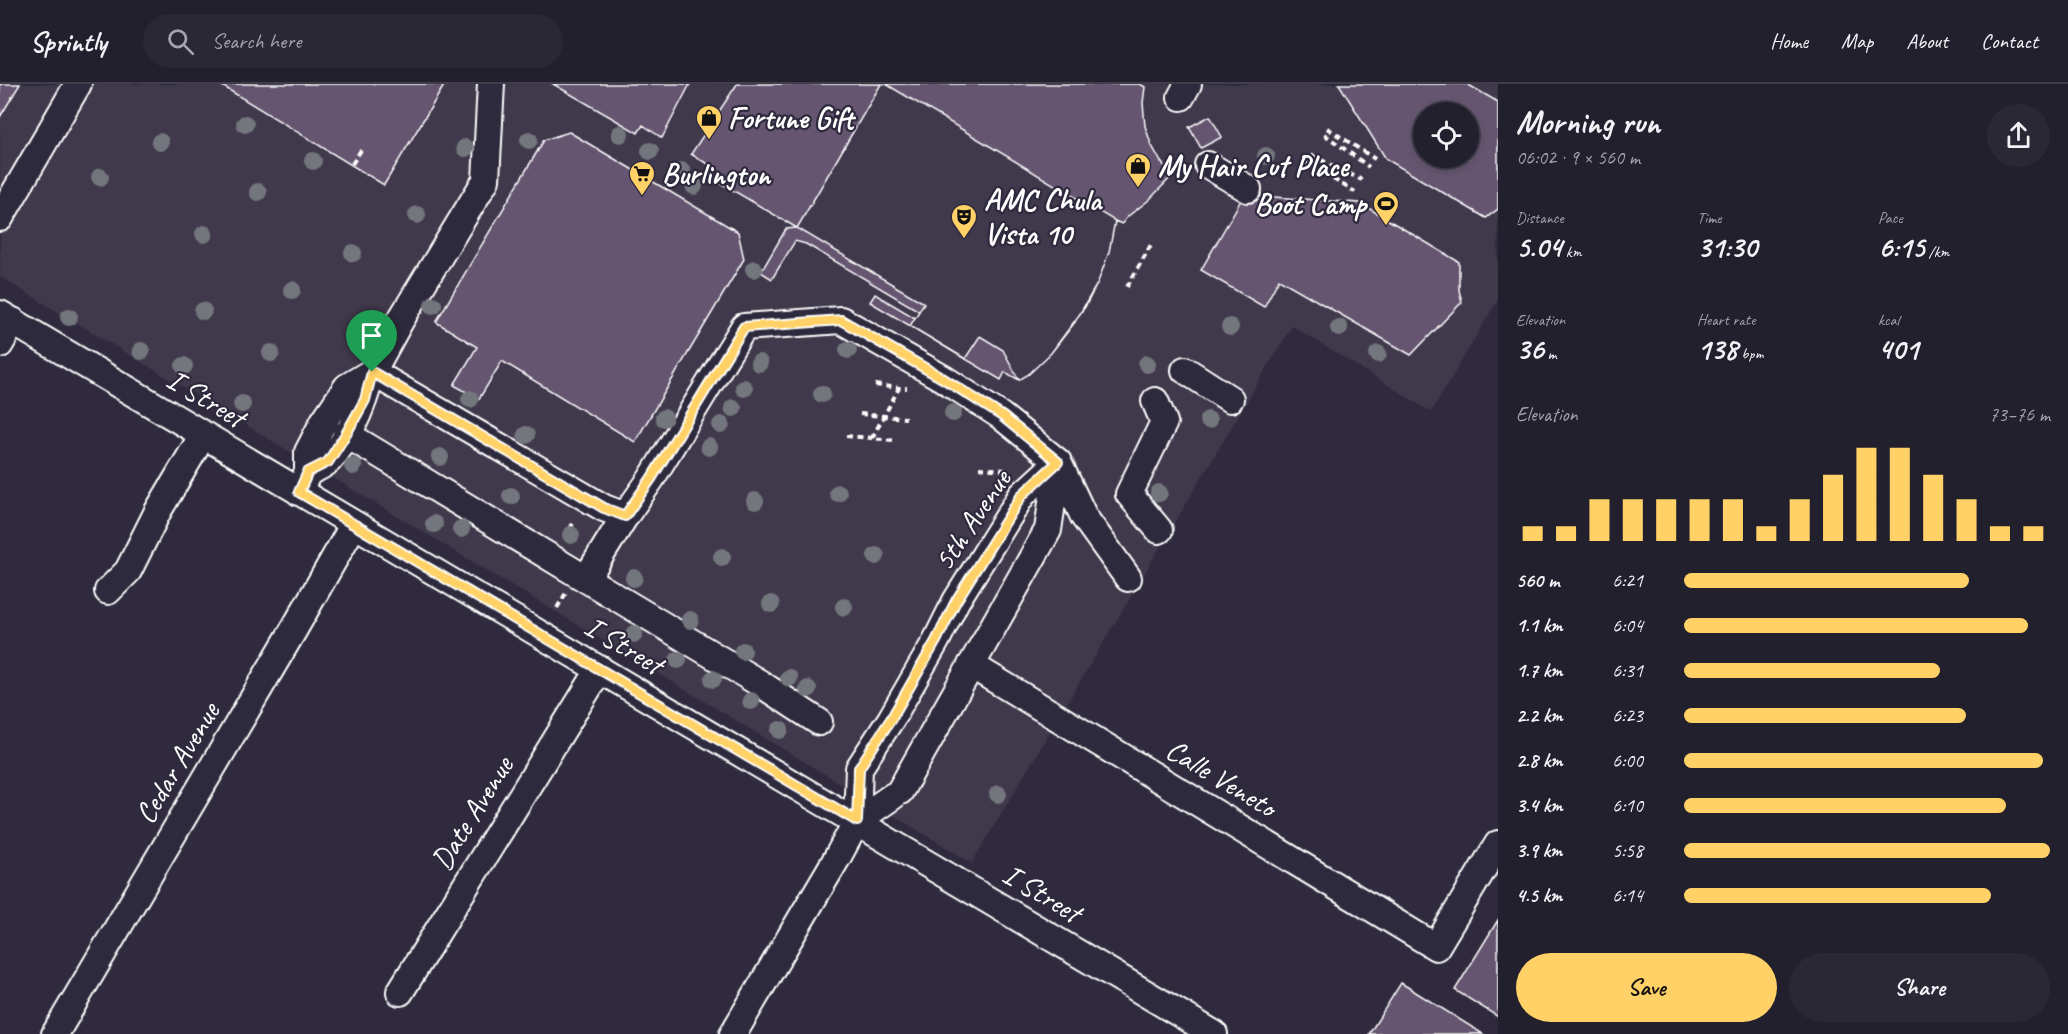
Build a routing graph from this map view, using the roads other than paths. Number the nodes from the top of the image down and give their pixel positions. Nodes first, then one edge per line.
1 (78, 84) edge
2 (491, 84) edge
3 (1208, 165) dead end
4 (1248, 189) dead end
5 (0, 218) edge
6 (7, 318) edge
7 (0, 344) edge
8 (1185, 370) dead end
9 (372, 372) junction
10 (1230, 399) dead end
11 (1155, 401) dead end
12 (346, 434) junction
13 (203, 435) junction
14 (1058, 462) junction
15 (304, 482) junction
16 (625, 516) junction
17 (354, 524) junction
18 (1159, 530) dead end
19 (1128, 578) dead end
20 (586, 579) junction
21 (108, 591) dead end
22 (971, 665) junction
23 (600, 669) junction
24 (819, 722) dead end
25 (857, 821) junction
26 (1498, 844) edge
27 (400, 992) dead end
28 (55, 1034) edge
29 (733, 1034) edge
30 (1214, 1034) edge

1 - 5 street
2 - 9 street
3 - 4 street
6 - 7 street
6 - 13 street, I Street
8 - 10 street
9 - 12 street
9 - 15 street
9 - 16 street
11 - 18 street
12 - 15 street
12 - 20 street
13 - 15 street, I Street
13 - 21 street
14 - 16 street
14 - 19 street
14 - 22 street, 5th Avenue
14 - 25 street, 5th Avenue
15 - 17 street, I Street
16 - 20 street
17 - 23 street, I Street
17 - 28 street, Cedar Avenue
20 - 24 street
22 - 25 street, 5th Avenue
22 - 26 street, Calle Veneto
23 - 25 street, I Street
23 - 27 street, Date Avenue
25 - 29 street, 5th Avenue
25 - 30 street, I Street

